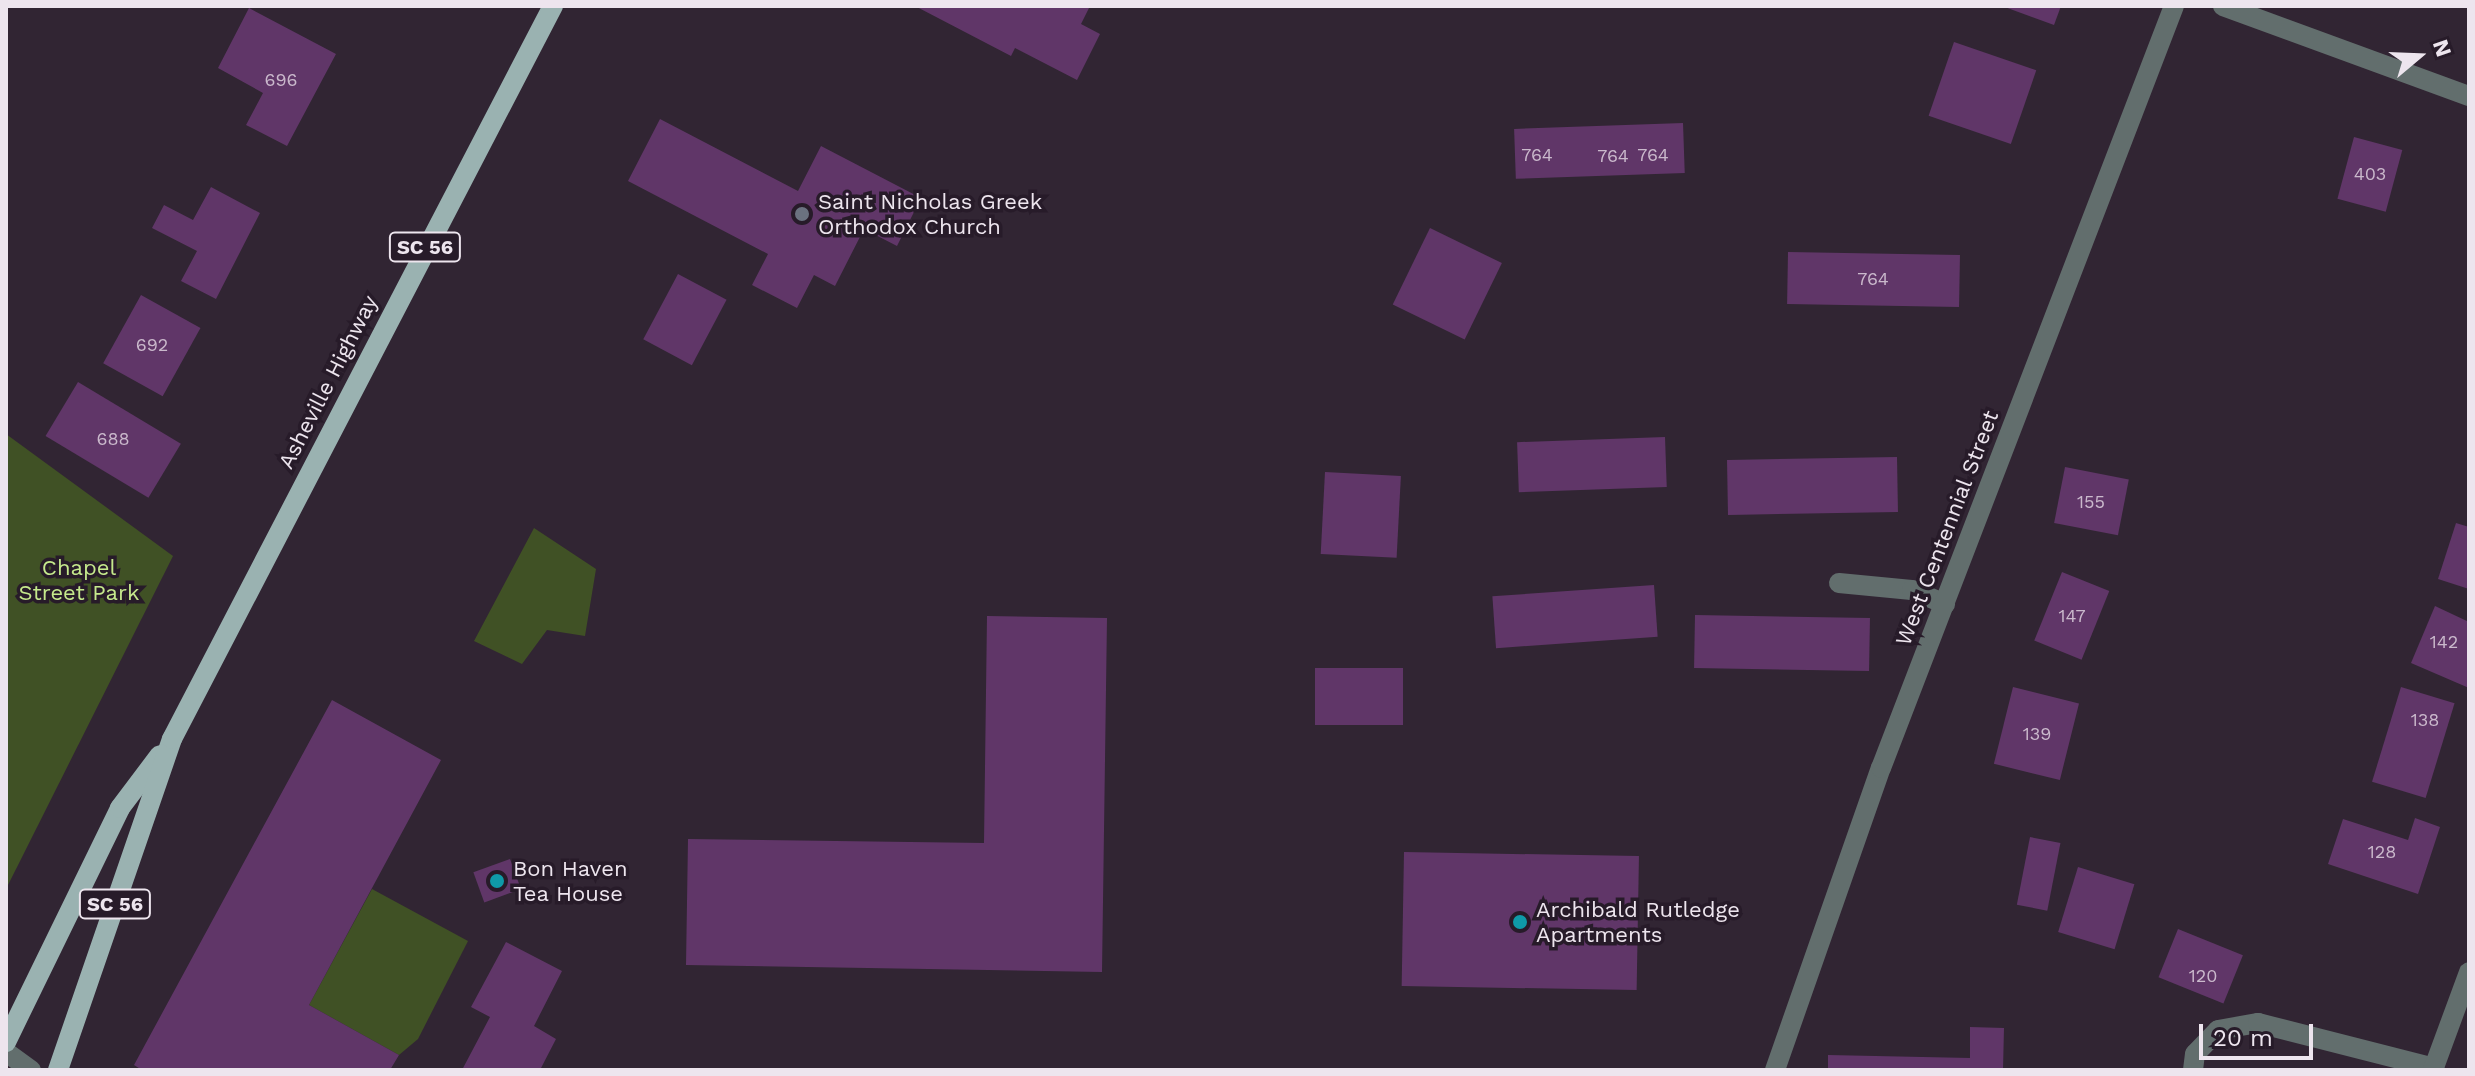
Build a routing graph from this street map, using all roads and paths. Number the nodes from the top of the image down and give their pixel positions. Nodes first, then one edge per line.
1 (553, 6) edge
2 (2174, 6) edge
3 (2223, 6) edge
4 (2469, 96) edge
5 (1839, 583) dead end
6 (1945, 604) junction
7 (172, 739) junction
8 (2469, 972) edge
9 (6, 1042) edge
10 (6, 1052) edge
11 (2433, 1069) edge
12 (31, 1070) edge
13 (58, 1070) edge
14 (1775, 1070) edge
15 (2193, 1070) edge

1 - 7 main road, Asheville Highway / SC 56
2 - 6 street, West Centennial Street
3 - 4 street
5 - 6 street
6 - 14 street, West Centennial Street
7 - 9 main road, Asheville Highway / SC 56
7 - 13 main road, Asheville Highway / SC 56
8 - 11 street
10 - 12 street
11 - 15 street

